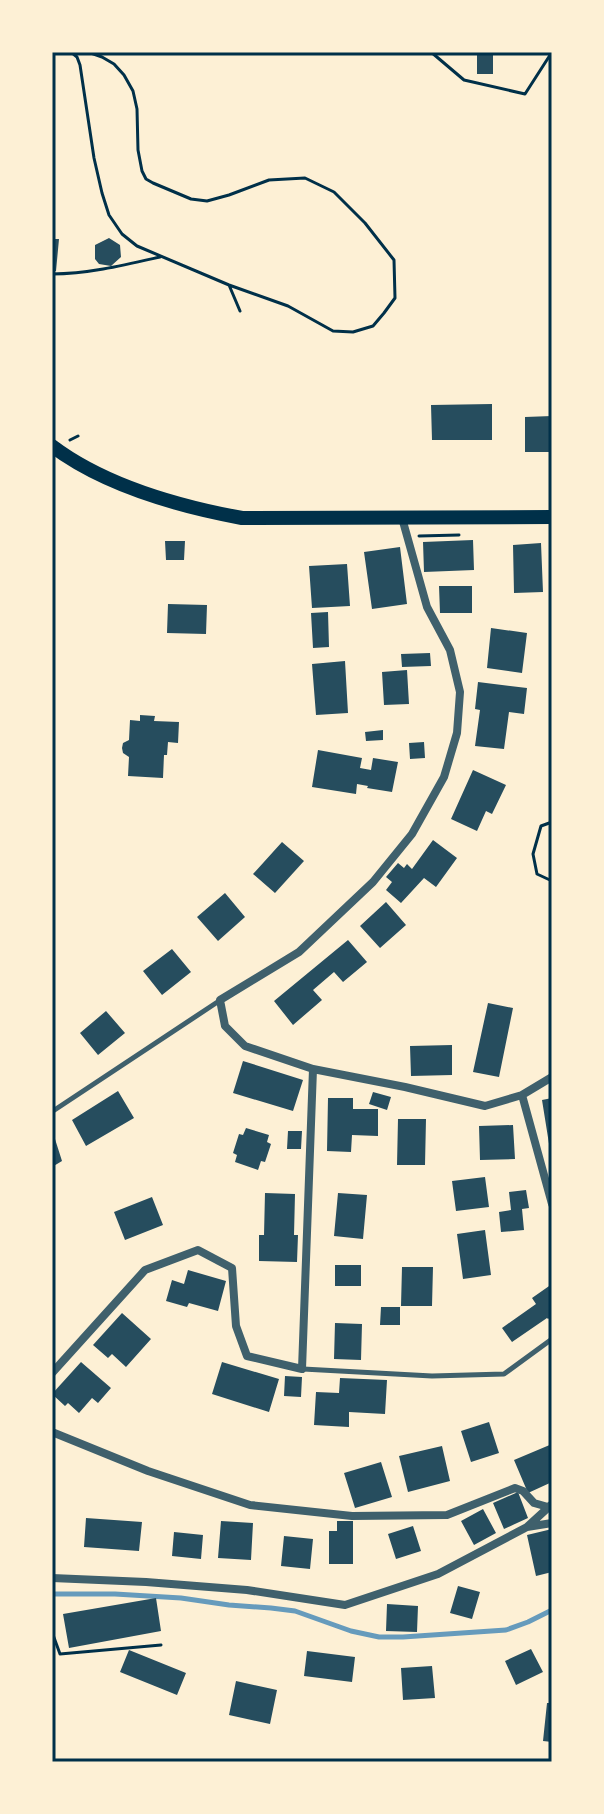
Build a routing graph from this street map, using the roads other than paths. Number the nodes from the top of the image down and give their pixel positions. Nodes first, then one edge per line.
1 (52, 446) edge
2 (552, 517) edge
3 (402, 518) junction
4 (220, 1000) junction
5 (313, 1069) junction
6 (552, 1077) edge
7 (522, 1095) junction
8 (53, 1111) edge
9 (552, 1204) edge
10 (552, 1339) edge
11 (302, 1369) junction
12 (52, 1373) edge
13 (52, 1432) edge
14 (550, 1506) edge
15 (552, 1523) edge
16 (527, 1527) junction
17 (52, 1578) edge

1 - 3 main road
2 - 3 main road
3 - 4 street
4 - 5 street
4 - 8 lane
5 - 7 street
5 - 11 street
6 - 7 street
7 - 9 street
10 - 11 lane
11 - 12 street
13 - 14 street
14 - 16 street
15 - 16 street
16 - 17 street

